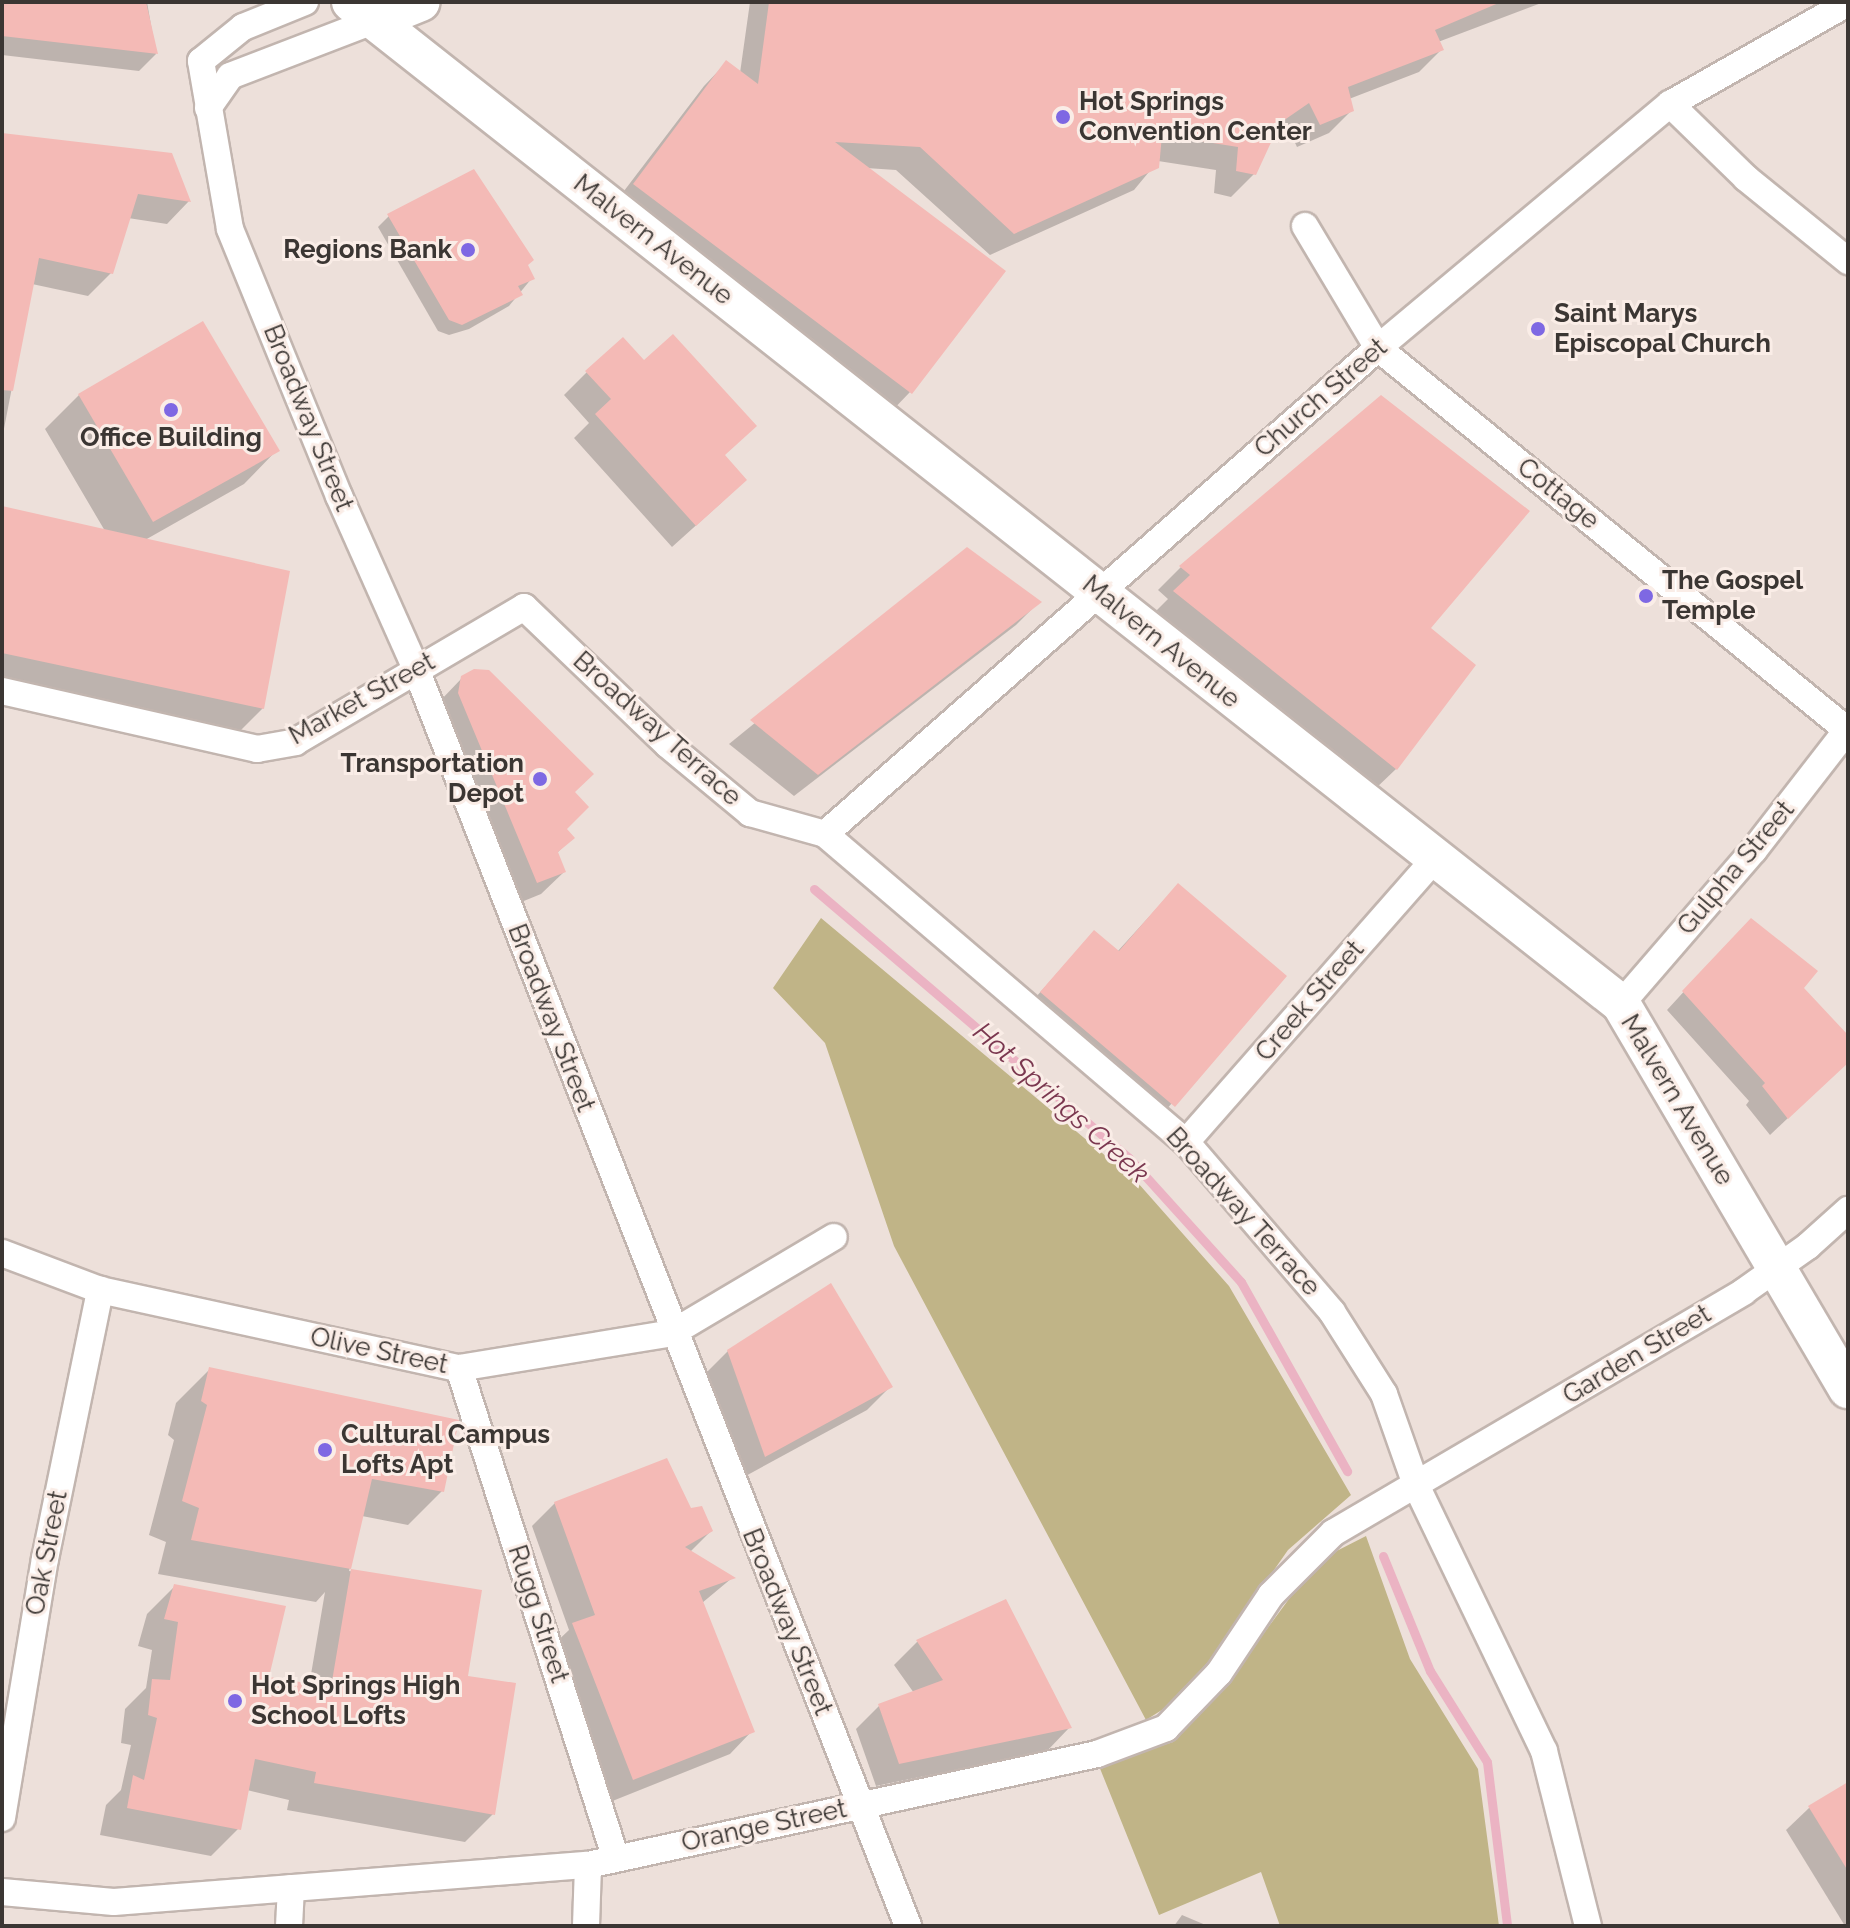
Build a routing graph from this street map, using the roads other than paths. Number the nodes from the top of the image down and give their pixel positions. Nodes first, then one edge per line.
1 (305, 2) edge
2 (421, 2) edge
3 (1848, 3) edge
4 (364, 11) edge
5 (1670, 104) junction
6 (208, 108) junction
7 (1305, 226) dead end
8 (1848, 261) edge
9 (1378, 348) junction
10 (1100, 594) junction
11 (524, 607) joint
12 (416, 669) junction
13 (2, 691) edge
14 (1848, 730) edge
15 (825, 834) junction
16 (1434, 860) junction
17 (1621, 1004) junction
18 (1186, 1142) junction
19 (1848, 1210) edge
20 (834, 1237) dead end
21 (2, 1253) edge
22 (1778, 1269) junction
23 (100, 1290) junction
24 (672, 1333) junction
25 (459, 1368) junction
26 (1848, 1389) edge
27 (1416, 1485) junction
28 (861, 1805) junction
29 (2, 1818) edge
30 (616, 1859) junction
31 (588, 1865) junction
32 (291, 1888) junction
33 (2, 1892) edge
34 (289, 1926) edge
35 (586, 1926) edge
36 (908, 1926) edge
37 (1588, 1926) edge

1 - 6 street, Broadway Street
2 - 4 main road
3 - 5 street, Church Street
4 - 6 street
4 - 10 main road, Malvern Avenue
5 - 8 street
5 - 9 street, Church Street
6 - 12 street, Broadway Street
7 - 9 street, Cottage
9 - 10 street, Church Street
9 - 14 street, Cottage
10 - 15 street, Church Street
10 - 16 main road, Malvern Avenue
11 - 12 street, Market Street
11 - 15 street, Broadway Terrace
12 - 13 street, Market Street
12 - 24 street, Broadway Street
14 - 17 street, Gulpha Street
15 - 18 street, Broadway Terrace
16 - 17 main road, Malvern Avenue
16 - 18 street, Creek Street
17 - 22 main road, Malvern Avenue
18 - 27 street, Broadway Terrace
19 - 22 street, Garden Street
20 - 24 street, Olive Street
21 - 23 street, Olive Street
22 - 26 main road, Malvern Avenue
22 - 27 street, Garden Street
23 - 25 street, Olive Street
23 - 29 street, Oak Street
24 - 25 street, Olive Street
24 - 28 street, Broadway Street
25 - 30 street, Rugg Street
27 - 28 street, Orange Street
27 - 37 street, Broadway Terrace
28 - 30 street, Orange Street
28 - 36 street, Broadway Street
30 - 31 street, Orange Street
31 - 32 street, Orange Street
31 - 35 street
32 - 33 street, Orange Street
32 - 34 street

